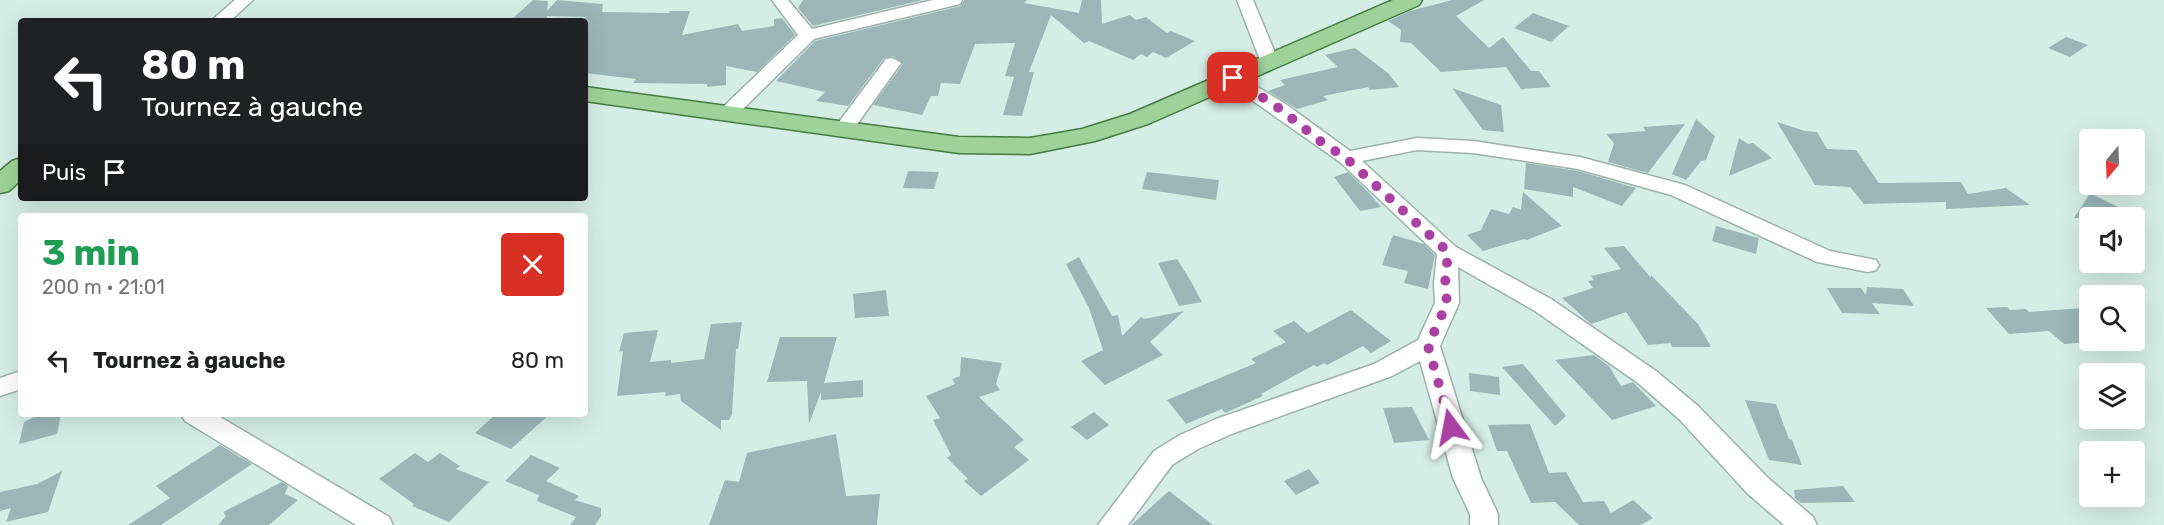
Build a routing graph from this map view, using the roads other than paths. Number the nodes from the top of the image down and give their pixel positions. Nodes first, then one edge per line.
1 (245, 0) edge
2 (780, 0) edge
3 (954, 0) edge
4 (1245, 0) edge
5 (1411, 0) edge
6 (224, 18) edge
7 (808, 35) junction
8 (1269, 60) junction
9 (892, 63) dead end
10 (1233, 78) junction
11 (588, 94) edge
12 (728, 113) junction
13 (843, 130) junction
14 (1347, 159) junction
15 (18, 169) edge
16 (0, 185) edge
17 (1448, 252) junction
18 (1868, 265) dead end
19 (1428, 346) junction
20 (18, 381) edge
21 (0, 387) edge
22 (199, 417) edge
23 (1800, 524) edge
24 (379, 525) edge
25 (1112, 525) edge
26 (1484, 525) edge

1 - 6 street
2 - 7 street
3 - 7 street
4 - 8 street
5 - 8 main road
7 - 12 street
8 - 10 main road
9 - 13 street
10 - 13 main road
10 - 14 street
11 - 12 main road
12 - 13 main road
14 - 17 street
14 - 18 street
15 - 16 main road
17 - 19 street
17 - 23 street
19 - 25 street
19 - 26 street
20 - 21 street
22 - 24 street

